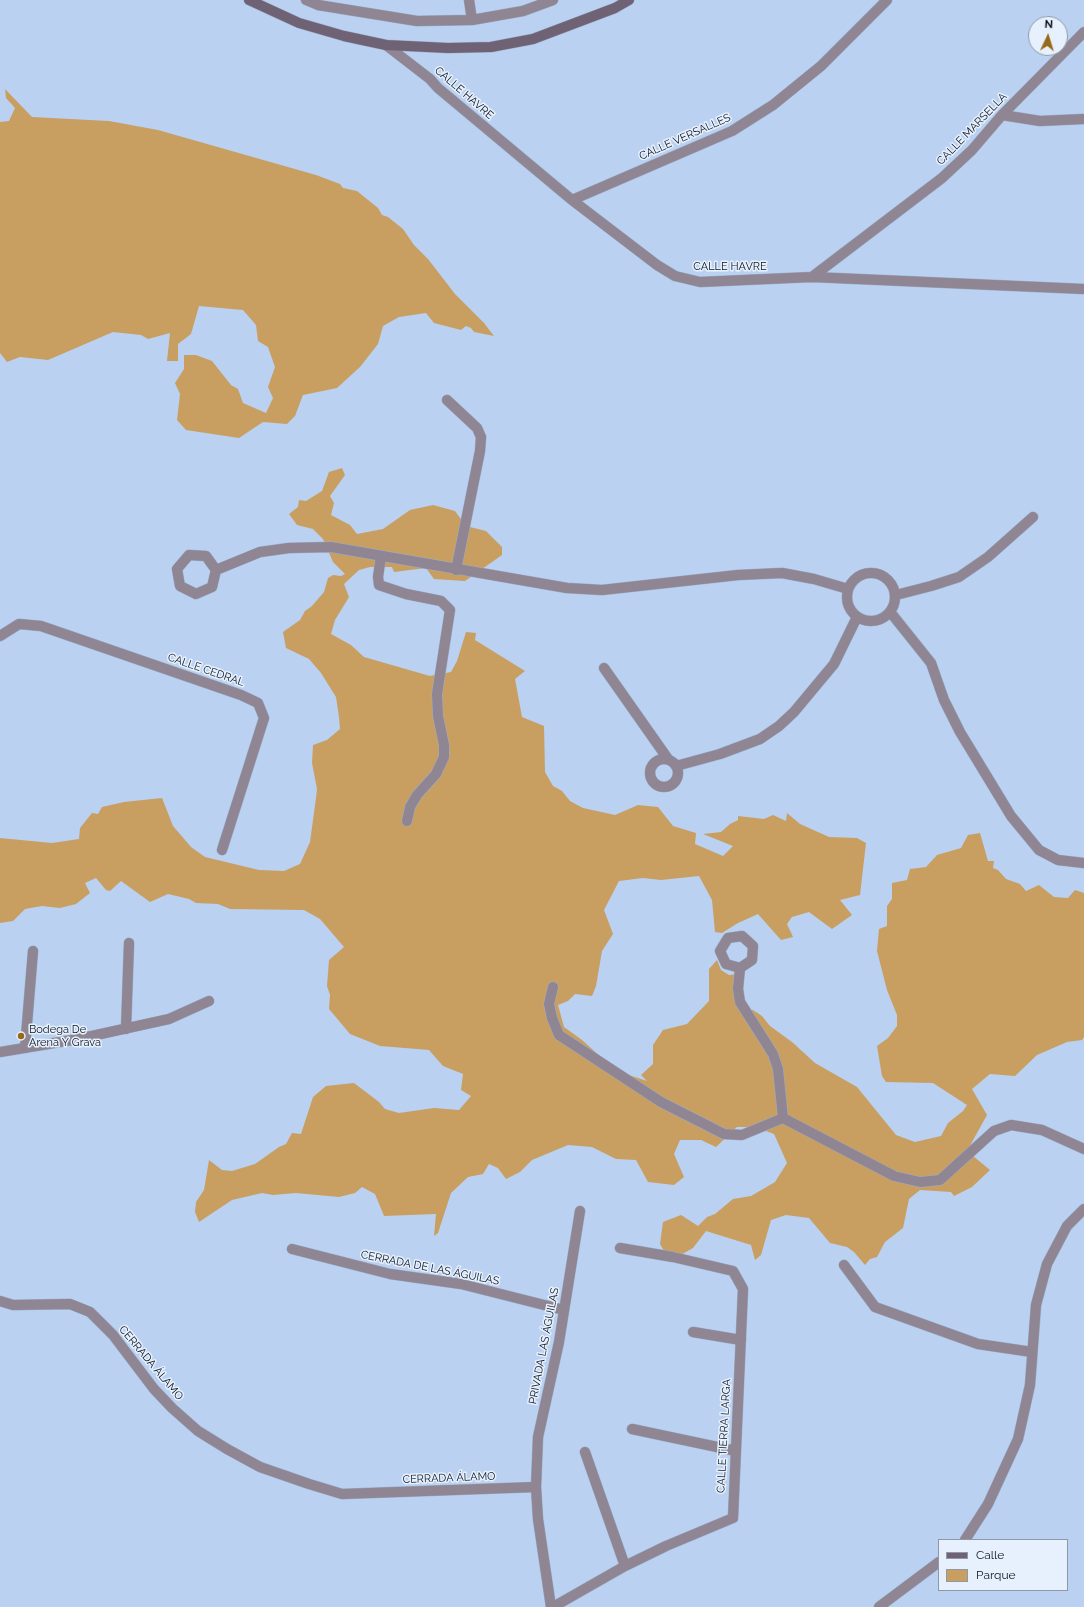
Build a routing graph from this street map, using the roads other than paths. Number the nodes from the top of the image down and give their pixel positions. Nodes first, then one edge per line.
1 (250, 0) edge
2 (306, 0) edge
3 (469, 0) edge
4 (553, 0) edge
5 (629, 0) edge
6 (888, 0) edge
7 (472, 20) junction
8 (1084, 32) edge
9 (386, 45) junction
10 (1002, 115) junction
11 (1084, 120) edge
12 (572, 200) junction
13 (812, 278) junction
14 (1084, 289) edge
15 (447, 400) dead end
16 (1033, 517) dead end
17 (381, 556) junction
18 (216, 570) dead end
19 (456, 570) junction
20 (848, 590) junction
21 (896, 595) junction
22 (891, 613) junction
23 (857, 617) junction
24 (0, 636) edge
25 (604, 668) dead end
26 (668, 759) junction
27 (676, 766) junction
28 (407, 821) dead end
29 (222, 850) dead end
30 (1084, 863) edge
31 (129, 943) dead end
32 (33, 951) dead end
33 (740, 968) dead end
34 (553, 987) dead end
35 (209, 1001) dead end
36 (126, 1029) junction
37 (25, 1048) junction
38 (0, 1052) edge
39 (783, 1118) junction
40 (1084, 1149) edge
41 (1084, 1209) edge
42 (580, 1211) dead end
43 (620, 1248) dead end
44 (292, 1249) dead end
45 (844, 1265) dead end
46 (0, 1301) edge
47 (564, 1310) junction
48 (693, 1332) dead end
49 (741, 1340) junction
50 (1032, 1352) junction
51 (632, 1429) dead end
52 (736, 1451) junction
53 (585, 1452) dead end
54 (536, 1487) junction
55 (966, 1539) edge
56 (938, 1563) edge
57 (625, 1566) junction
58 (552, 1607) edge
59 (879, 1607) edge

1 - 9 main road
2 - 7 street
3 - 7 street
4 - 7 street
5 - 9 main road
6 - 12 street, CALLE VERSALLES
8 - 10 street, CALLE MARSELLA
9 - 12 street, CALLE HAVRE
10 - 11 street
10 - 13 street, CALLE MARSELLA
12 - 13 street, CALLE HAVRE
13 - 14 street, CALLE HAVRE
15 - 19 street
16 - 21 street
17 - 18 street
17 - 19 street
17 - 28 street
19 - 20 street
20 - 21 street
20 - 23 street
21 - 22 street
22 - 23 street
22 - 30 street
23 - 27 street
24 - 29 street, CALLE CEDRAL
25 - 26 street
26 - 27 street
26 - 27 street
31 - 36 street
32 - 37 street
33 - 39 street
34 - 39 street
35 - 36 street
36 - 37 street
37 - 38 street
39 - 40 street
41 - 50 street
42 - 47 street, PRIVADA LAS ÁGUILAS
43 - 49 street, CALLE TIERRA LARGA
44 - 47 street, CERRADA DE LAS ÁGUILAS
45 - 50 street
46 - 54 street, CERRADA ÁLAMO
47 - 54 street, PRIVADA LAS ÁGUILAS
48 - 49 street
49 - 52 street, CALLE TIERRA LARGA
50 - 55 street
51 - 52 street
52 - 57 street, CALLE TIERRA LARGA
53 - 57 street
54 - 58 street, PRIVADA LAS ÁGUILAS
56 - 59 street
57 - 58 street, CALLE TIERRA LARGA

